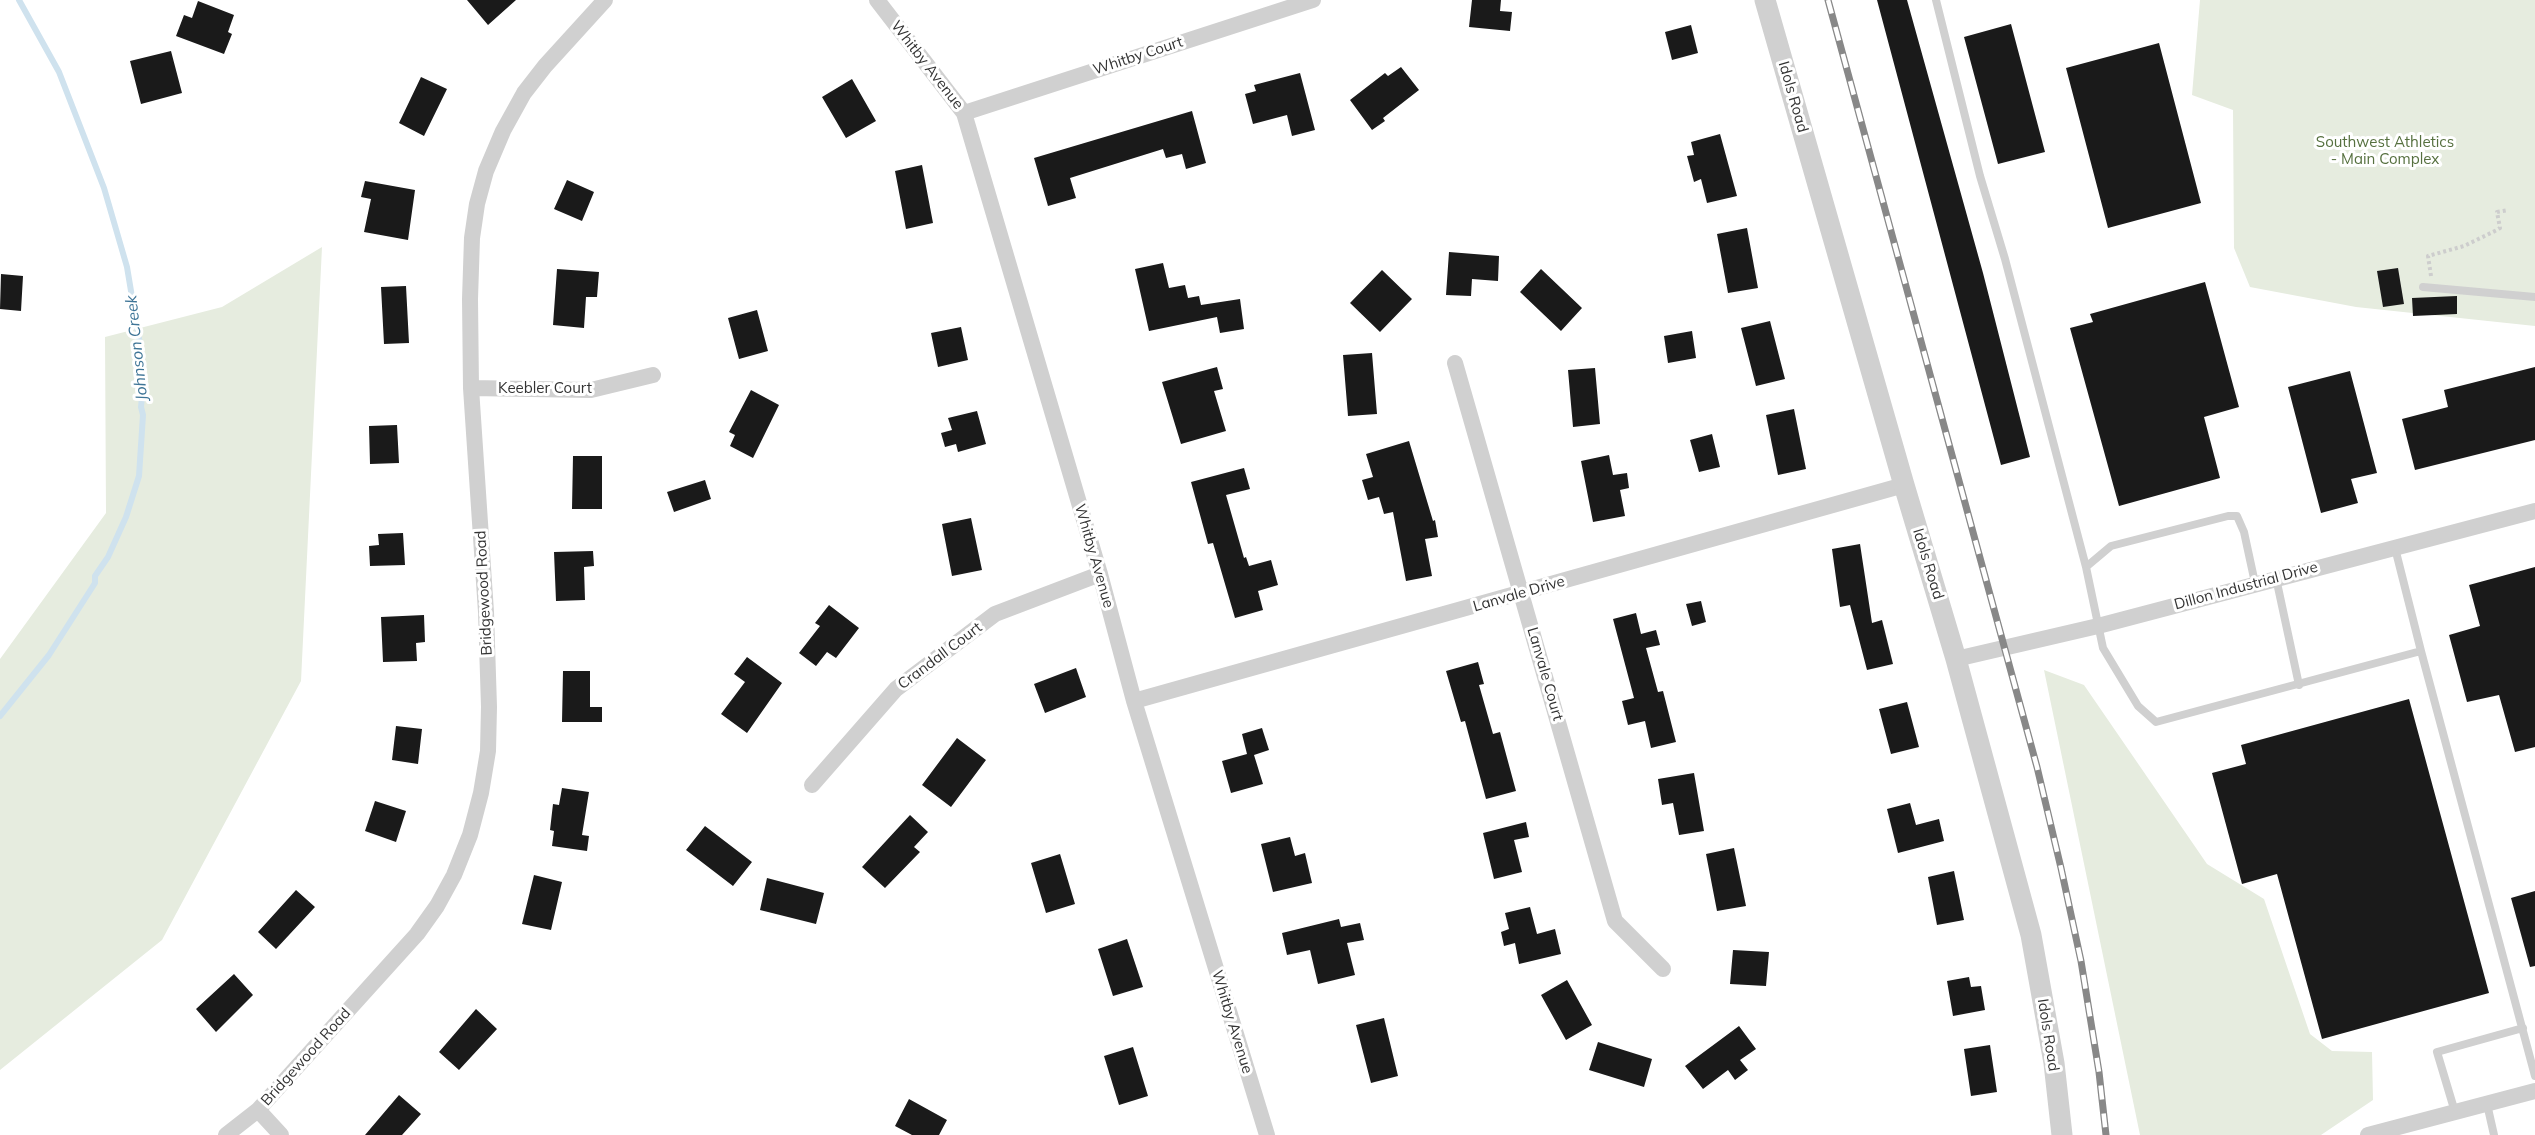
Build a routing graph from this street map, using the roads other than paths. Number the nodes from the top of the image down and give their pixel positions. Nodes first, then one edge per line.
1 (605, 0) edge
2 (877, 0) edge
3 (1313, 0) edge
4 (1765, 0) edge
5 (1936, 0) edge
6 (964, 112) junction
7 (2423, 287) dead end
8 (2535, 297) edge
9 (1455, 363) dead end
10 (653, 375) dead end
11 (471, 388) junction
12 (1904, 485) junction
13 (2535, 511) edge
14 (2395, 547) junction
15 (2086, 567) junction
16 (1100, 574) junction
17 (2276, 578) junction
18 (2255, 583) junction
19 (1521, 593) junction
20 (2098, 626) junction
21 (2421, 651) junction
22 (1956, 659) junction
23 (2299, 684) junction
24 (1134, 701) junction
25 (812, 785) dead end
26 (1663, 969) dead end
27 (2523, 1028) junction
28 (2535, 1076) edge
29 (2535, 1091) edge
30 (2487, 1104) junction
31 (258, 1110) junction
32 (2455, 1112) junction
33 (2373, 1134) edge
34 (226, 1135) edge
35 (281, 1135) edge
36 (1267, 1135) edge
37 (2062, 1135) edge
38 (2494, 1135) edge

1 - 11 street, Bridgewood Road
2 - 6 street, Whitby Avenue
3 - 6 street, Whitby Court
4 - 12 street, Idols Road
5 - 15 lane
6 - 16 street, Whitby Avenue
7 - 8 lane
9 - 19 street, Lanvale Court
10 - 11 street, Keebler Court
11 - 31 street, Bridgewood Road
12 - 19 street, Lanvale Drive
12 - 22 street, Idols Road
13 - 14 street, Dillon Industrial Drive
14 - 17 street, Dillon Industrial Drive
14 - 21 lane
15 - 18 lane
15 - 20 lane
16 - 24 street, Whitby Avenue
16 - 25 street, Crandall Court
17 - 18 street, Dillon Industrial Drive
17 - 23 lane
18 - 20 street, Dillon Industrial Drive
19 - 24 street, Lanvale Drive
19 - 26 street, Lanvale Court
20 - 22 street, Dillon Industrial Drive
20 - 23 lane
21 - 23 lane
21 - 27 lane
22 - 37 street, Idols Road
24 - 36 street, Whitby Avenue
27 - 28 lane
27 - 32 lane
29 - 30 street
30 - 32 street
30 - 38 lane
31 - 34 street, Bridgewood Road
31 - 35 street
32 - 33 street

